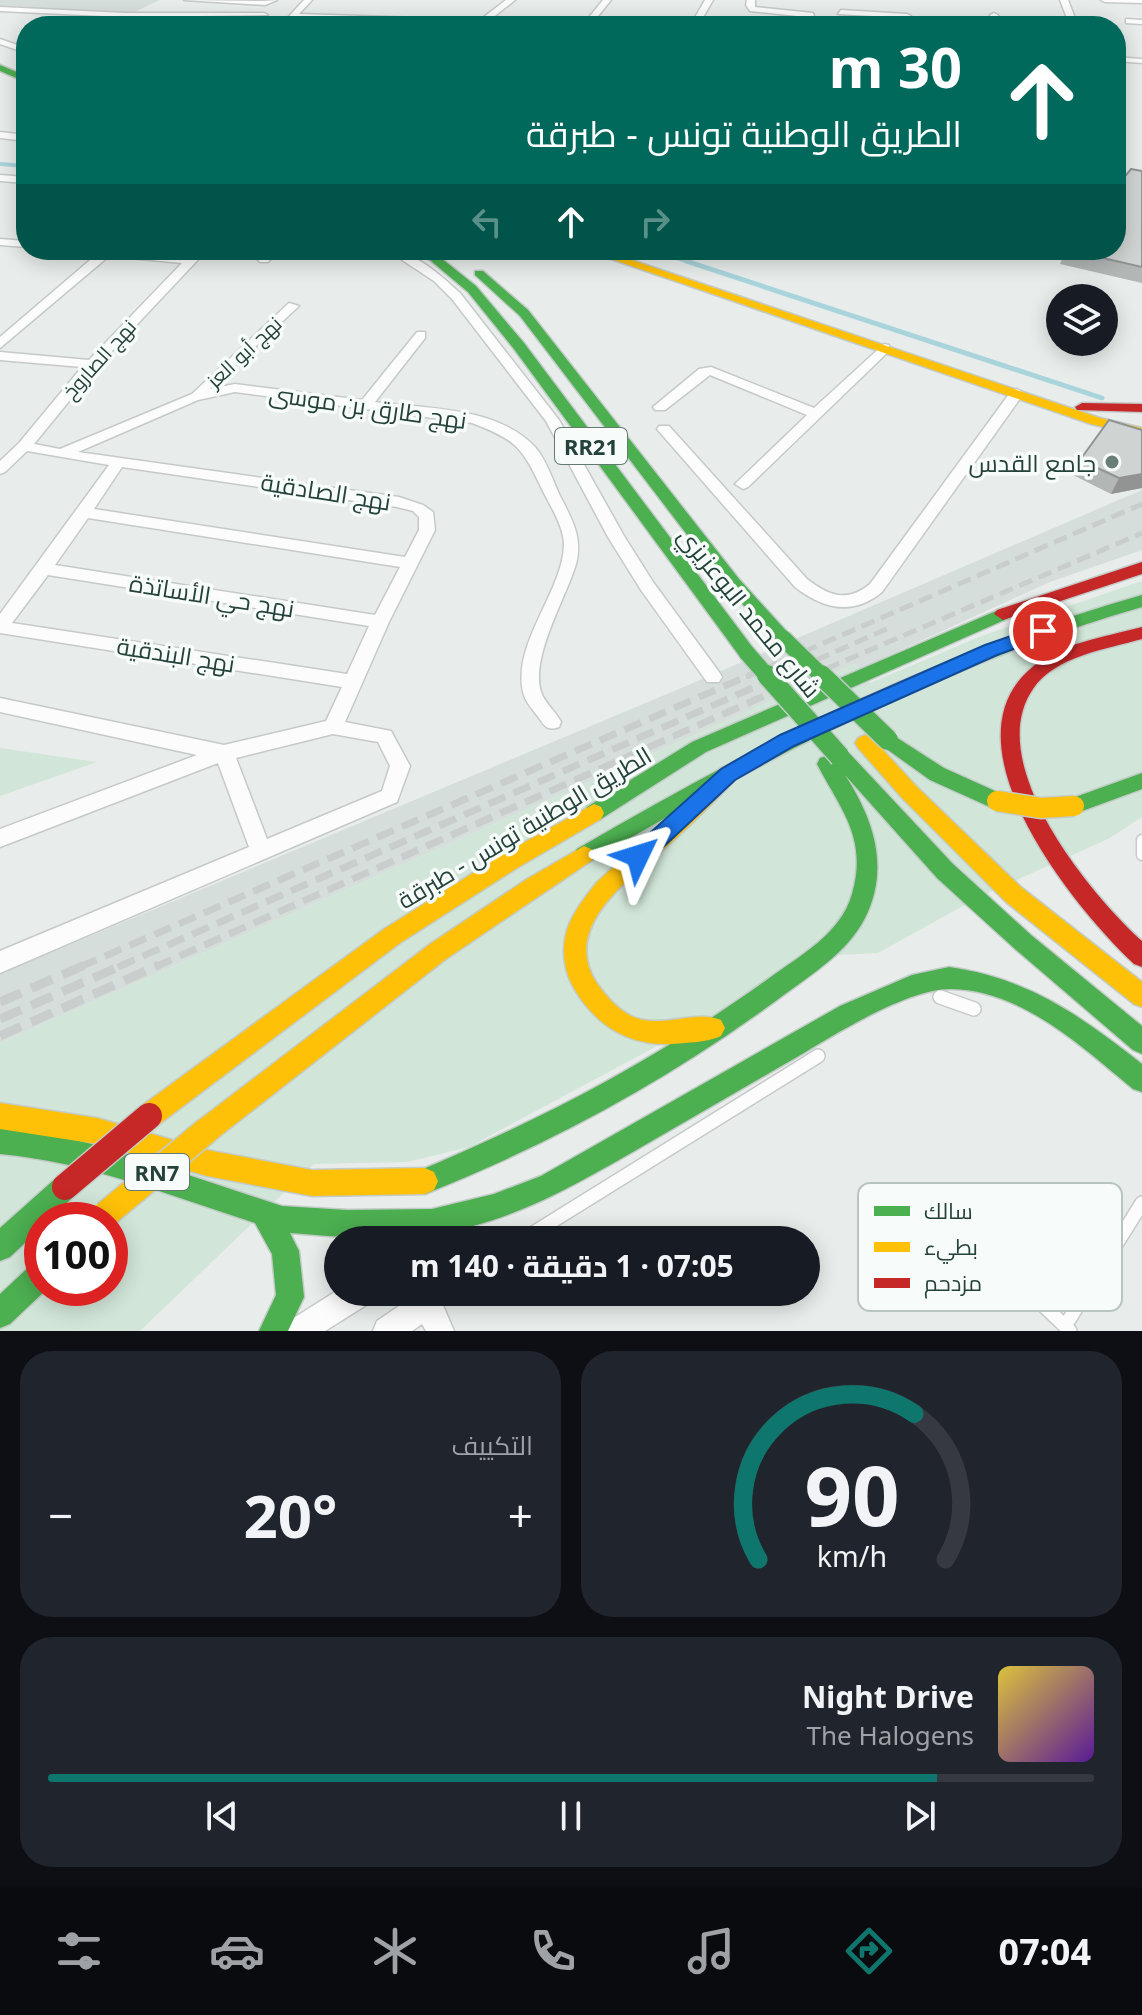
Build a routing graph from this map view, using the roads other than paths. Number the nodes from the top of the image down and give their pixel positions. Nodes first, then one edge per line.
1 (188, 0) edge
2 (273, 0) edge
3 (308, 0) edge
4 (607, 0) edge
5 (751, 0) edge
6 (1105, 0) edge
7 (498, 1) edge
8 (510, 1) edge
9 (1142, 1) edge
10 (0, 9) edge
11 (841, 12) dead end
12 (99, 14) junction
13 (166, 15) junction
14 (264, 15) dead end
15 (96, 16) edge
16 (293, 16) edge
17 (490, 16) edge
18 (594, 16) edge
19 (811, 16) edge
20 (867, 16) edge
21 (1129, 21) dead end
22 (1142, 22) edge
23 (5, 242) edge
24 (0, 251) edge
25 (97, 260) edge
26 (191, 260) edge
27 (409, 260) edge
28 (436, 260) edge
29 (466, 260) edge
30 (621, 260) edge
31 (293, 306) dead end
32 (421, 335) dead end
33 (0, 344) edge
34 (884, 348) junction
35 (0, 356) edge
36 (92, 364) junction
37 (1017, 393) junction
38 (194, 397) junction
39 (365, 405) junction
40 (1055, 406) junction
41 (660, 407) dead end
42 (1142, 408) edge
43 (815, 413) junction
44 (664, 429) dead end
45 (1142, 432) edge
46 (24, 446) junction
47 (61, 454) junction
48 (119, 461) junction
49 (0, 469) edge
50 (743, 484) dead end
51 (84, 512) junction
52 (409, 563) junction
53 (1142, 568) edge
54 (44, 569) junction
55 (1142, 601) edge
56 (380, 622) junction
57 (0, 627) edge
58 (1142, 633) edge
59 (783, 638) junction
60 (713, 677) dead end
61 (352, 682) junction
62 (0, 705) edge
63 (552, 722) dead end
64 (333, 727) junction
65 (224, 753) junction
66 (833, 760) junction
67 (728, 774) junction
68 (1142, 781) edge
69 (0, 838) edge
70 (1142, 840) edge
71 (261, 852) junction
72 (1142, 855) edge
73 (1142, 956) edge
74 (0, 962) edge
75 (1142, 996) edge
76 (897, 1007) dead end
77 (974, 1009) dead end
78 (725, 1027) junction
79 (1142, 1042) edge
80 (832, 1047) dead end
81 (1142, 1080) edge
82 (0, 1116) edge
83 (0, 1141) edge
84 (425, 1181) junction
85 (121, 1202) edge
86 (1142, 1203) edge
87 (265, 1215) junction
88 (364, 1226) edge
89 (431, 1226) edge
90 (445, 1226) edge
91 (544, 1226) edge
92 (1122, 1237) edge
93 (0, 1247) edge
94 (24, 1291) edge
95 (339, 1306) edge
96 (420, 1306) edge
97 (435, 1306) edge
98 (1048, 1311) edge
99 (1078, 1311) edge
100 (0, 1314) edge
101 (1067, 1329) edge
102 (273, 1331) edge
103 (299, 1331) edge
104 (387, 1331) edge
105 (440, 1331) edge

1 - 2 street
1 - 13 street
3 - 16 street
4 - 18 street
5 - 19 street
6 - 9 street
7 - 8 street
8 - 17 street
10 - 12 street
11 - 20 street
12 - 13 street
12 - 15 street
13 - 14 street
21 - 22 street
23 - 24 street
25 - 33 street
26 - 36 street, نهج الصاروخ
27 - 60 street
28 - 66 main road, شارع محمد البوعزيزي / RR21, bridge
29 - 59 main road, شارع محمد البوعزيزي / RR21
30 - 34 main road
31 - 38 street, نهج أبو العز
32 - 39 street
34 - 37 main road
34 - 43 street
35 - 36 street
36 - 46 street, نهج الصاروخ
37 - 40 main road
37 - 44 street
38 - 39 street, نهج طارق بن موسى
38 - 47 street, نهج طارق بن موسى
39 - 63 street, نهج طارق بن موسى
40 - 42 main road
40 - 45 main road
41 - 43 street
43 - 50 street
46 - 47 street, نهج الصادقية
46 - 49 street, نهج الصاروخ
47 - 48 street, نهج الصادقية
48 - 51 street
48 - 52 street, نهج الصادقية
51 - 52 street
51 - 54 street
52 - 56 street, نهج الصادقية
53 - 93 main road, الطريق الوطنية تونس - طبرقة / RN7, bridge
54 - 56 street, نهج حي الأساتذة
54 - 57 street
55 - 67 main road, RN7
56 - 61 street, نهج الصادقية
57 - 61 street, نهج البندقية
58 - 73 main road
59 - 68 main road, bridge
59 - 75 main road, شارع محمد البوعزيزي / RR21, bridge
61 - 64 street, نهج الصادقية
62 - 65 street
64 - 65 street
64 - 71 street
65 - 69 street
65 - 71 street
66 - 78 main road
66 - 79 main road
67 - 78 main road
67 - 85 main road, RN7, bridge
70 - 72 lane
71 - 74 street
76 - 77 lane
78 - 84 main road
80 - 91 lane
81 - 90 main road
82 - 84 main road
83 - 87 main road
84 - 89 street
86 - 92 lane
87 - 88 main road
87 - 102 main road
94 - 100 main road
95 - 103 street
96 - 104 street
97 - 105 street
98 - 101 lane
99 - 101 lane

